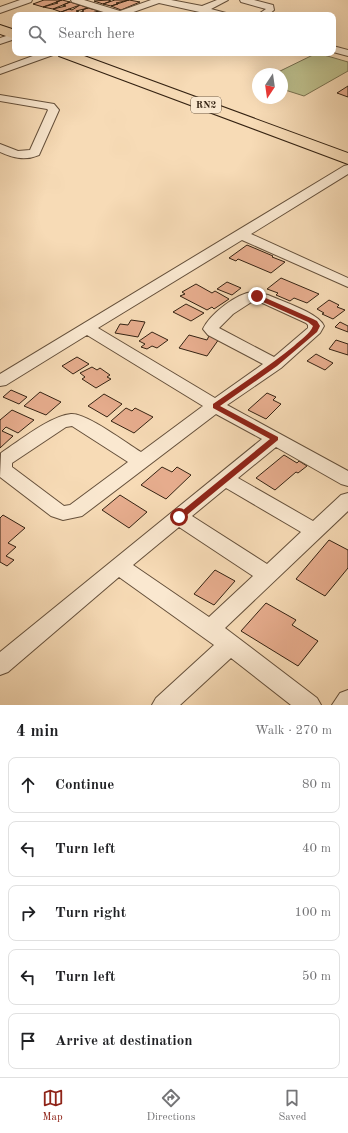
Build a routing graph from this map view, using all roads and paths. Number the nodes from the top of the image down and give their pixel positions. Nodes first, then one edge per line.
1 (18, 0) edge
2 (28, 0) edge
3 (76, 0) edge
4 (159, 0) edge
5 (224, 0) edge
6 (244, 0) edge
7 (0, 6) edge
8 (203, 9) junction
9 (0, 10) edge
10 (112, 12) edge
11 (124, 12) edge
12 (213, 12) edge
13 (266, 12) edge
14 (0, 29) edge
15 (12, 34) edge
16 (12, 36) edge
17 (0, 41) edge
18 (337, 44) edge
19 (348, 53) edge
20 (41, 56) edge
21 (72, 56) edge
22 (0, 59) edge
23 (15, 65) junction
24 (0, 71) edge
25 (0, 98) edge
26 (0, 148) edge
27 (347, 160) edge
28 (241, 234) junction
29 (348, 283) edge
30 (86, 328) junction
31 (275, 364) junction
32 (0, 381) edge
33 (215, 406) junction
34 (275, 438) junction
35 (141, 462) junction
36 (225, 479) junction
37 (348, 480) edge
38 (348, 500) edge
39 (179, 517) junction
40 (314, 531) junction
41 (118, 566) junction
42 (268, 575) junction
43 (210, 629) junction
44 (230, 645) junction
45 (0, 666) edge
46 (348, 700) edge
47 (164, 705) edge
48 (309, 705) edge
49 (344, 705) edge

1 - 7 street
2 - 9 street
3 - 10 street
4 - 8 street
4 - 11 street
5 - 8 street
6 - 13 street
8 - 12 street
14 - 15 highway
16 - 17 street
18 - 19 street
20 - 23 street
21 - 27 highway, RN2
22 - 23 street
23 - 24 street
25 - 26 street
27 - 28 street
28 - 29 street
28 - 30 street
30 - 32 street
30 - 33 street
31 - 31 street
31 - 33 street
33 - 34 street
33 - 35 street
34 - 36 street
34 - 37 street
35 - 35 street
36 - 39 street
36 - 40 street
38 - 40 street
39 - 41 street
39 - 42 street
40 - 42 street
41 - 43 street
41 - 45 street
42 - 43 street
43 - 44 street
44 - 47 street
44 - 48 street
46 - 49 street

